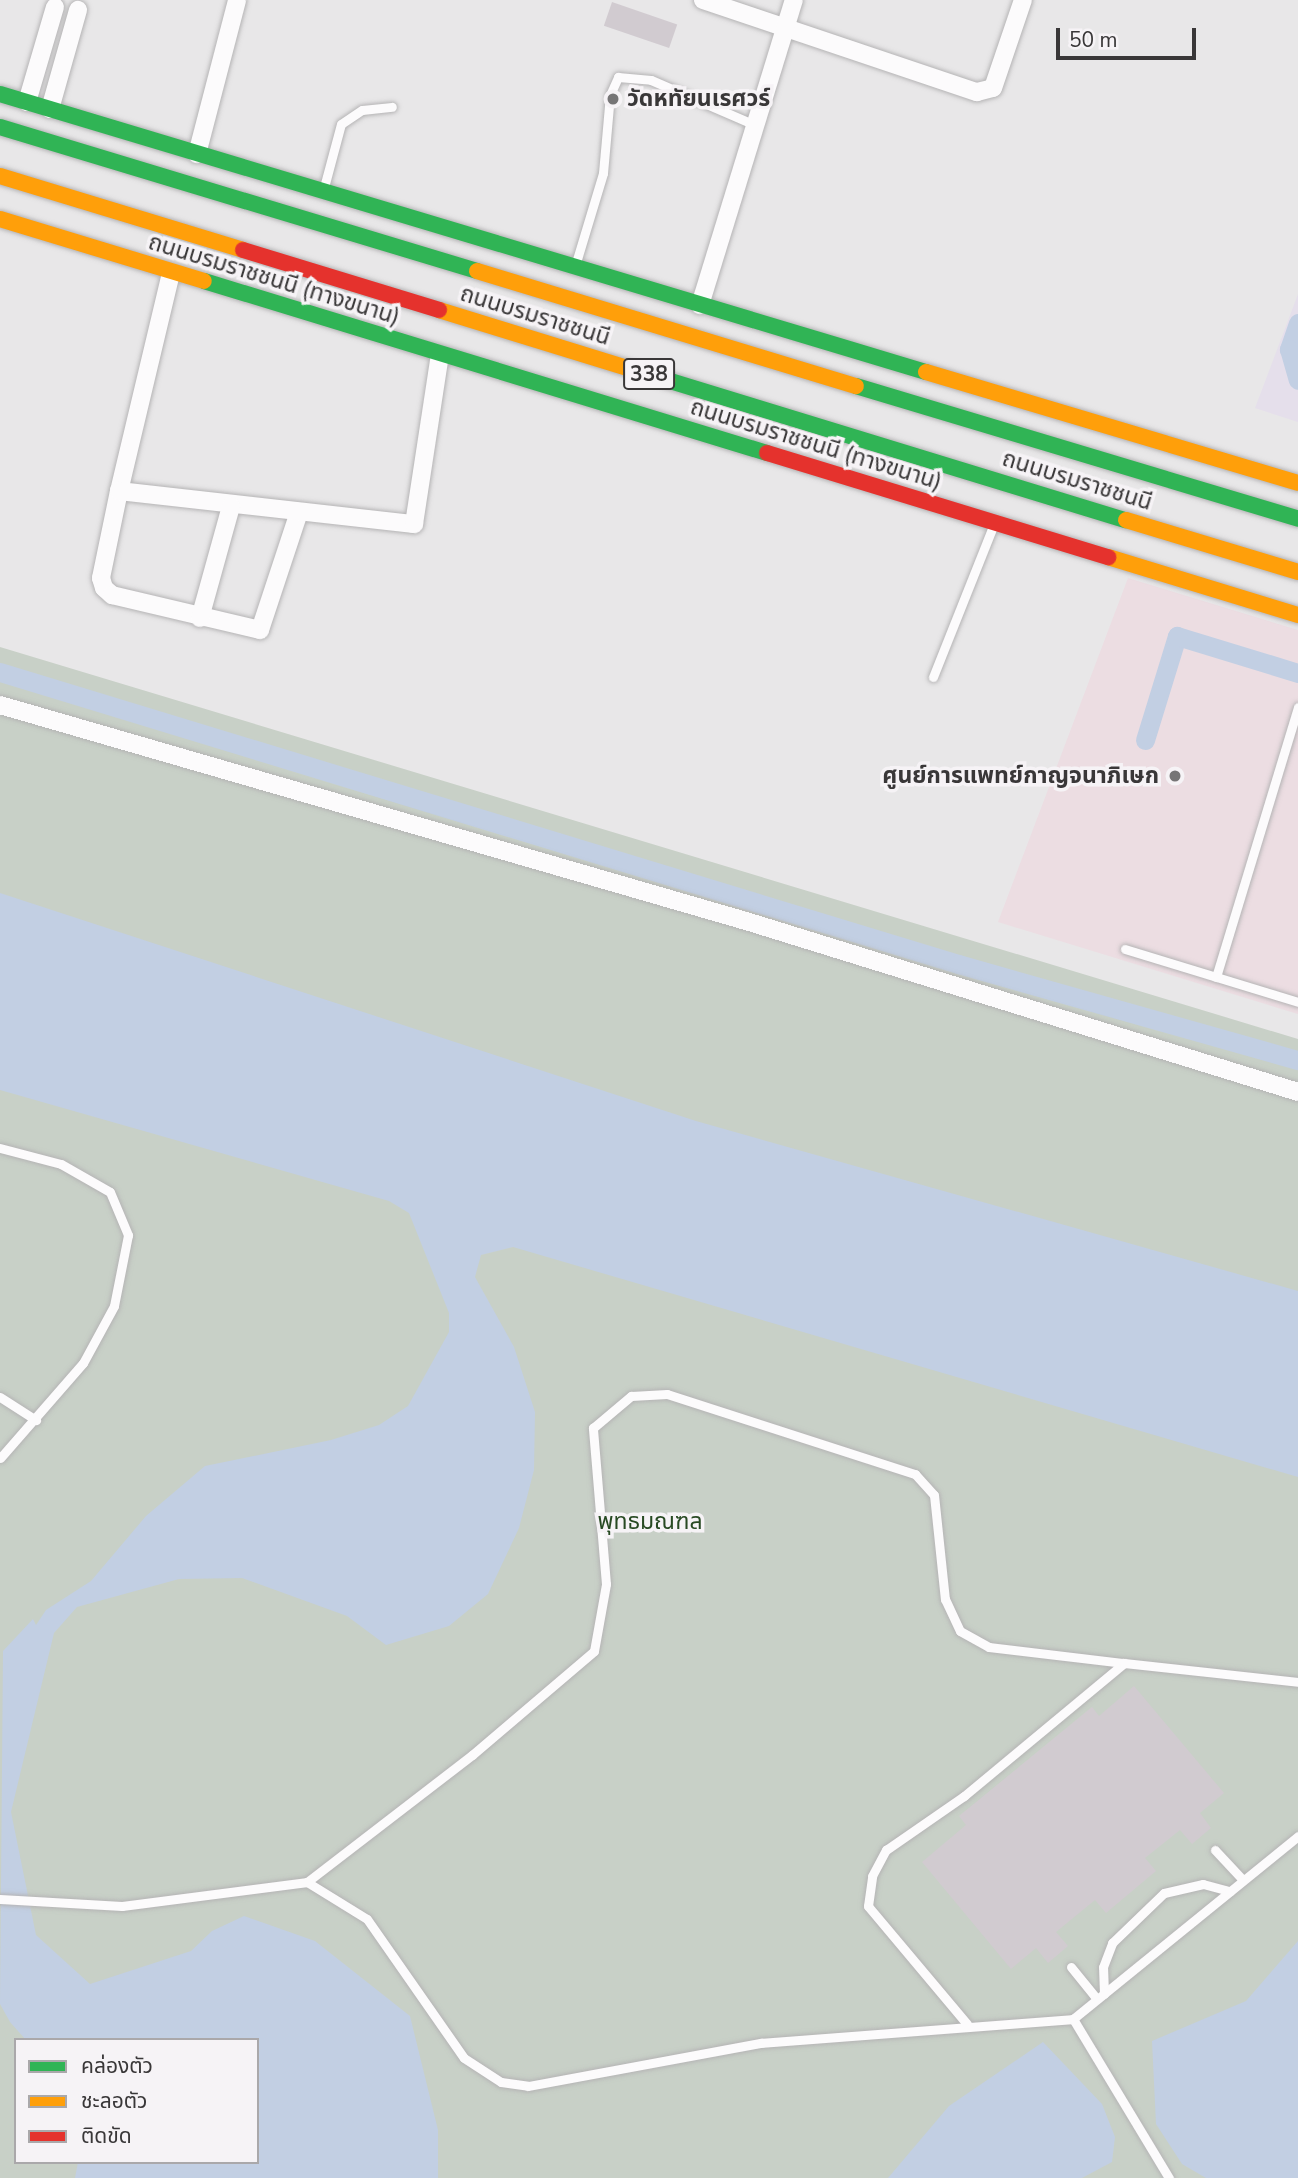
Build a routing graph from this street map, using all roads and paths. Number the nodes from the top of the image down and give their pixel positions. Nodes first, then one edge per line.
1 (237, 0) edge
2 (704, 0) edge
3 (794, 0) edge
4 (1023, 0) edge
5 (52, 4) edge
6 (85, 5) edge
7 (785, 30) junction
8 (0, 94) edge
9 (27, 102) junction
10 (391, 107) dead end
11 (50, 110) junction
12 (755, 125) junction
13 (0, 127) edge
14 (197, 155) junction
15 (0, 176) edge
16 (323, 193) junction
17 (0, 219) edge
18 (574, 267) junction
19 (171, 273) junction
20 (700, 305) junction
21 (440, 355) junction
22 (1298, 483) edge
23 (119, 491) junction
24 (231, 506) junction
25 (298, 515) junction
26 (1298, 519) edge
27 (994, 523) junction
28 (1298, 572) edge
29 (1298, 615) edge
30 (200, 618) junction
31 (933, 677) dead end
32 (0, 705) edge
33 (1297, 711) edge
34 (1125, 949) dead end
35 (1216, 977) junction
36 (1298, 1002) edge
37 (1298, 1093) edge
38 (0, 1148) edge
39 (0, 1397) edge
40 (36, 1420) junction
41 (0, 1458) edge
42 (1125, 1663) junction
43 (1298, 1682) edge
44 (1298, 1836) edge
45 (1215, 1850) dead end
46 (1243, 1880) junction
47 (307, 1882) junction
48 (1230, 1891) junction
49 (0, 1899) edge
50 (1071, 1967) dead end
51 (1101, 1996) junction
52 (1073, 2019) junction
53 (967, 2024) junction
54 (1169, 2178) edge

1 - 14 street
2 - 7 street
3 - 7 street
4 - 7 street
5 - 6 street
5 - 9 street
6 - 11 street
7 - 12 street
8 - 9 main road
9 - 11 main road
10 - 16 lane
11 - 14 main road
12 - 18 lane
12 - 20 street
13 - 26 main road, ถนนบรมราชชนนี / 338
14 - 16 main road
15 - 28 main road, ถนนบรมราชชนนี / 338
16 - 18 main road
17 - 19 main road, ถนนบรมราชชนนี (ทางขนาน) / 338
18 - 20 main road
19 - 21 main road, ถนนบรมราชชนนี (ทางขนาน) / 338
19 - 23 street
20 - 22 main road
21 - 25 street
21 - 27 main road, ถนนบรมราชชนนี (ทางขนาน) / 338
23 - 24 street
23 - 30 street
24 - 25 street
24 - 30 street
25 - 30 street
27 - 29 main road, ถนนบรมราชชนนี (ทางขนาน) / 338
27 - 31 lane
32 - 37 street
33 - 35 lane
34 - 35 lane
35 - 36 lane
38 - 40 lane
39 - 40 lane
40 - 41 lane
42 - 43 lane
42 - 47 lane
42 - 53 lane
44 - 46 lane
45 - 46 lane
46 - 48 lane
47 - 49 lane
47 - 53 lane
48 - 51 lane
48 - 51 lane
50 - 51 lane
51 - 52 lane
52 - 53 lane
52 - 54 lane

